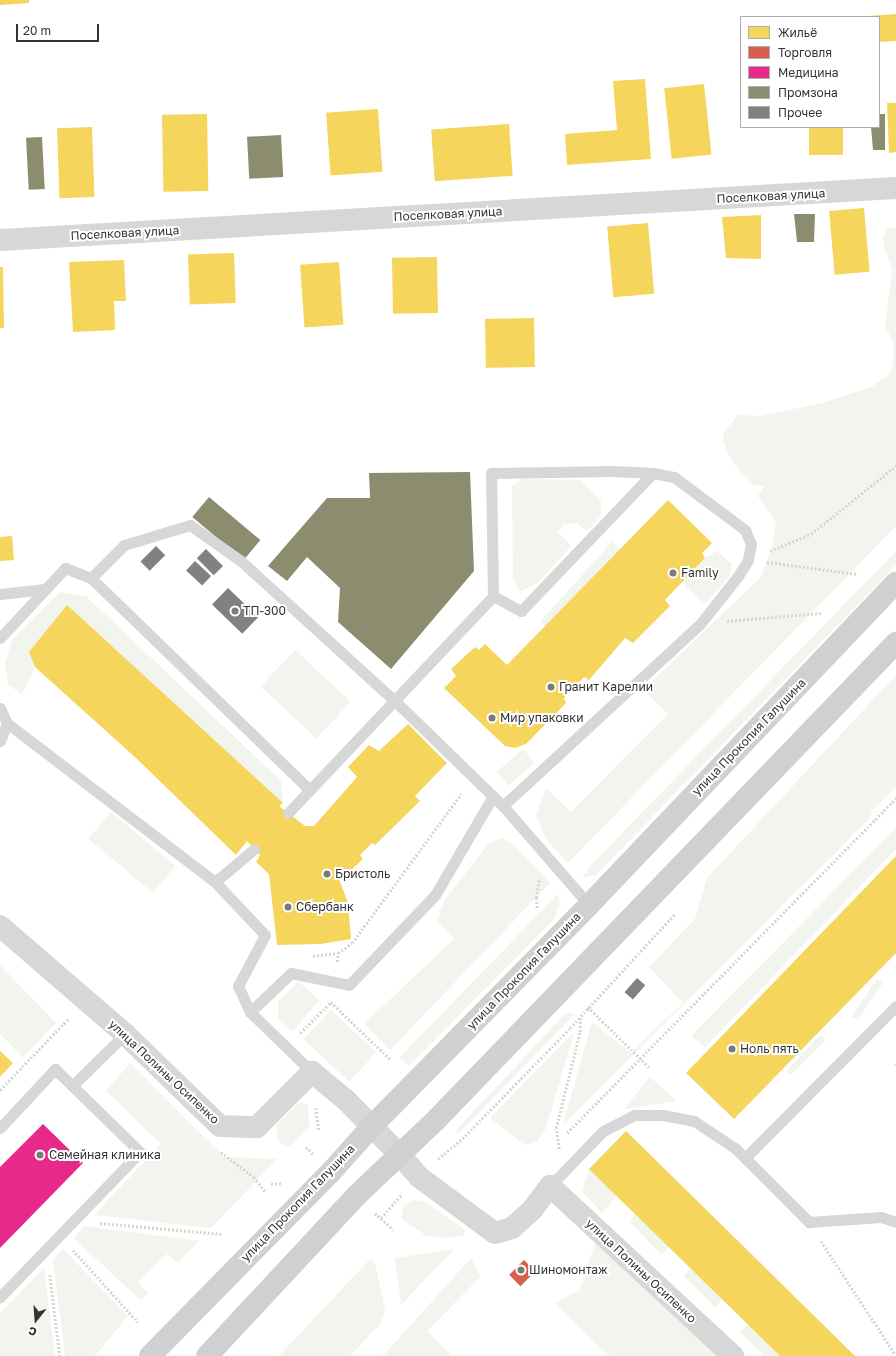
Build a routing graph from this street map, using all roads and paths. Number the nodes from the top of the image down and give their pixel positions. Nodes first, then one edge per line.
1 (896, 188) edge
2 (0, 240) edge
3 (896, 466) edge
4 (653, 473) junction
5 (748, 560) junction
6 (858, 574) dead end
7 (91, 578) junction
8 (896, 583) edge
9 (45, 589) junction
10 (0, 594) edge
11 (493, 596) junction
12 (821, 613) dead end
13 (700, 624) junction
14 (0, 638) edge
15 (896, 643) edge
16 (394, 700) junction
17 (0, 708) edge
18 (6, 723) junction
19 (0, 741) edge
20 (474, 777) junction
21 (310, 790) junction
22 (493, 796) junction
23 (896, 798) edge
24 (503, 806) junction
25 (288, 812) dead end
26 (254, 849) dead end
27 (215, 882) junction
28 (588, 905) junction
29 (675, 914) dead end
30 (0, 926) edge
31 (311, 956) dead end
32 (896, 1006) edge
33 (588, 1007) junction
34 (250, 1012) junction
35 (72, 1015) dead end
36 (580, 1016) junction
37 (125, 1034) junction
38 (298, 1034) dead end
39 (390, 1059) dead end
40 (649, 1067) dead end
41 (312, 1072) junction
42 (72, 1086) junction
43 (0, 1090) edge
44 (315, 1104) dead end
45 (372, 1126) junction
46 (0, 1128) edge
47 (320, 1131) dead end
48 (567, 1133) dead end
49 (559, 1151) dead end
50 (400, 1155) junction
51 (745, 1158) junction
52 (434, 1163) dead end
53 (550, 1186) junction
54 (407, 1190) dead end
55 (373, 1212) dead end
56 (381, 1218) junction
57 (74, 1220) junction
58 (809, 1222) junction
59 (896, 1222) edge
60 (394, 1230) dead end
61 (223, 1234) dead end
62 (60, 1235) junction
63 (46, 1250) junction
64 (0, 1297) edge
65 (138, 1322) dead end
66 (896, 1355) edge
67 (60, 1356) edge
68 (150, 1356) edge
69 (207, 1356) edge
70 (733, 1356) edge

1 - 2 street, Поселковая улица
3 - 5 path
4 - 5 lane
4 - 11 lane
4 - 11 lane
5 - 6 path
5 - 13 lane
7 - 9 lane
7 - 16 lane
7 - 21 lane
8 - 28 main road, улица Прокопия Галушина
9 - 10 lane
9 - 14 lane
11 - 16 lane
12 - 13 path
13 - 24 lane
15 - 50 main road
16 - 20 lane
16 - 21 lane
17 - 18 lane
18 - 19 lane
18 - 27 lane
20 - 22 lane
20 - 31 path
21 - 25 lane
22 - 24 lane
22 - 34 lane
23 - 48 path
24 - 28 lane
26 - 27 lane
27 - 34 lane
28 - 45 main road, улица Прокопия Галушина
29 - 33 path
30 - 37 street, улица Полины Осипенко
32 - 51 lane
33 - 36 path
33 - 40 path
34 - 41 lane
35 - 43 path
36 - 49 path
36 - 52 path
37 - 41 street, улица Полины Осипенко
37 - 42 lane
38 - 39 path
41 - 45 street
42 - 46 lane
42 - 57 lane
44 - 47 path
45 - 50 street
45 - 68 main road, улица Прокопия Галушина
50 - 53 street
50 - 69 main road
51 - 53 lane
51 - 58 lane
53 - 70 street, улица Полины Осипенко
54 - 56 path
55 - 56 path
56 - 60 path
57 - 61 path
57 - 62 lane
58 - 59 lane
58 - 66 path
62 - 63 lane
62 - 65 path
63 - 64 lane
63 - 67 path

